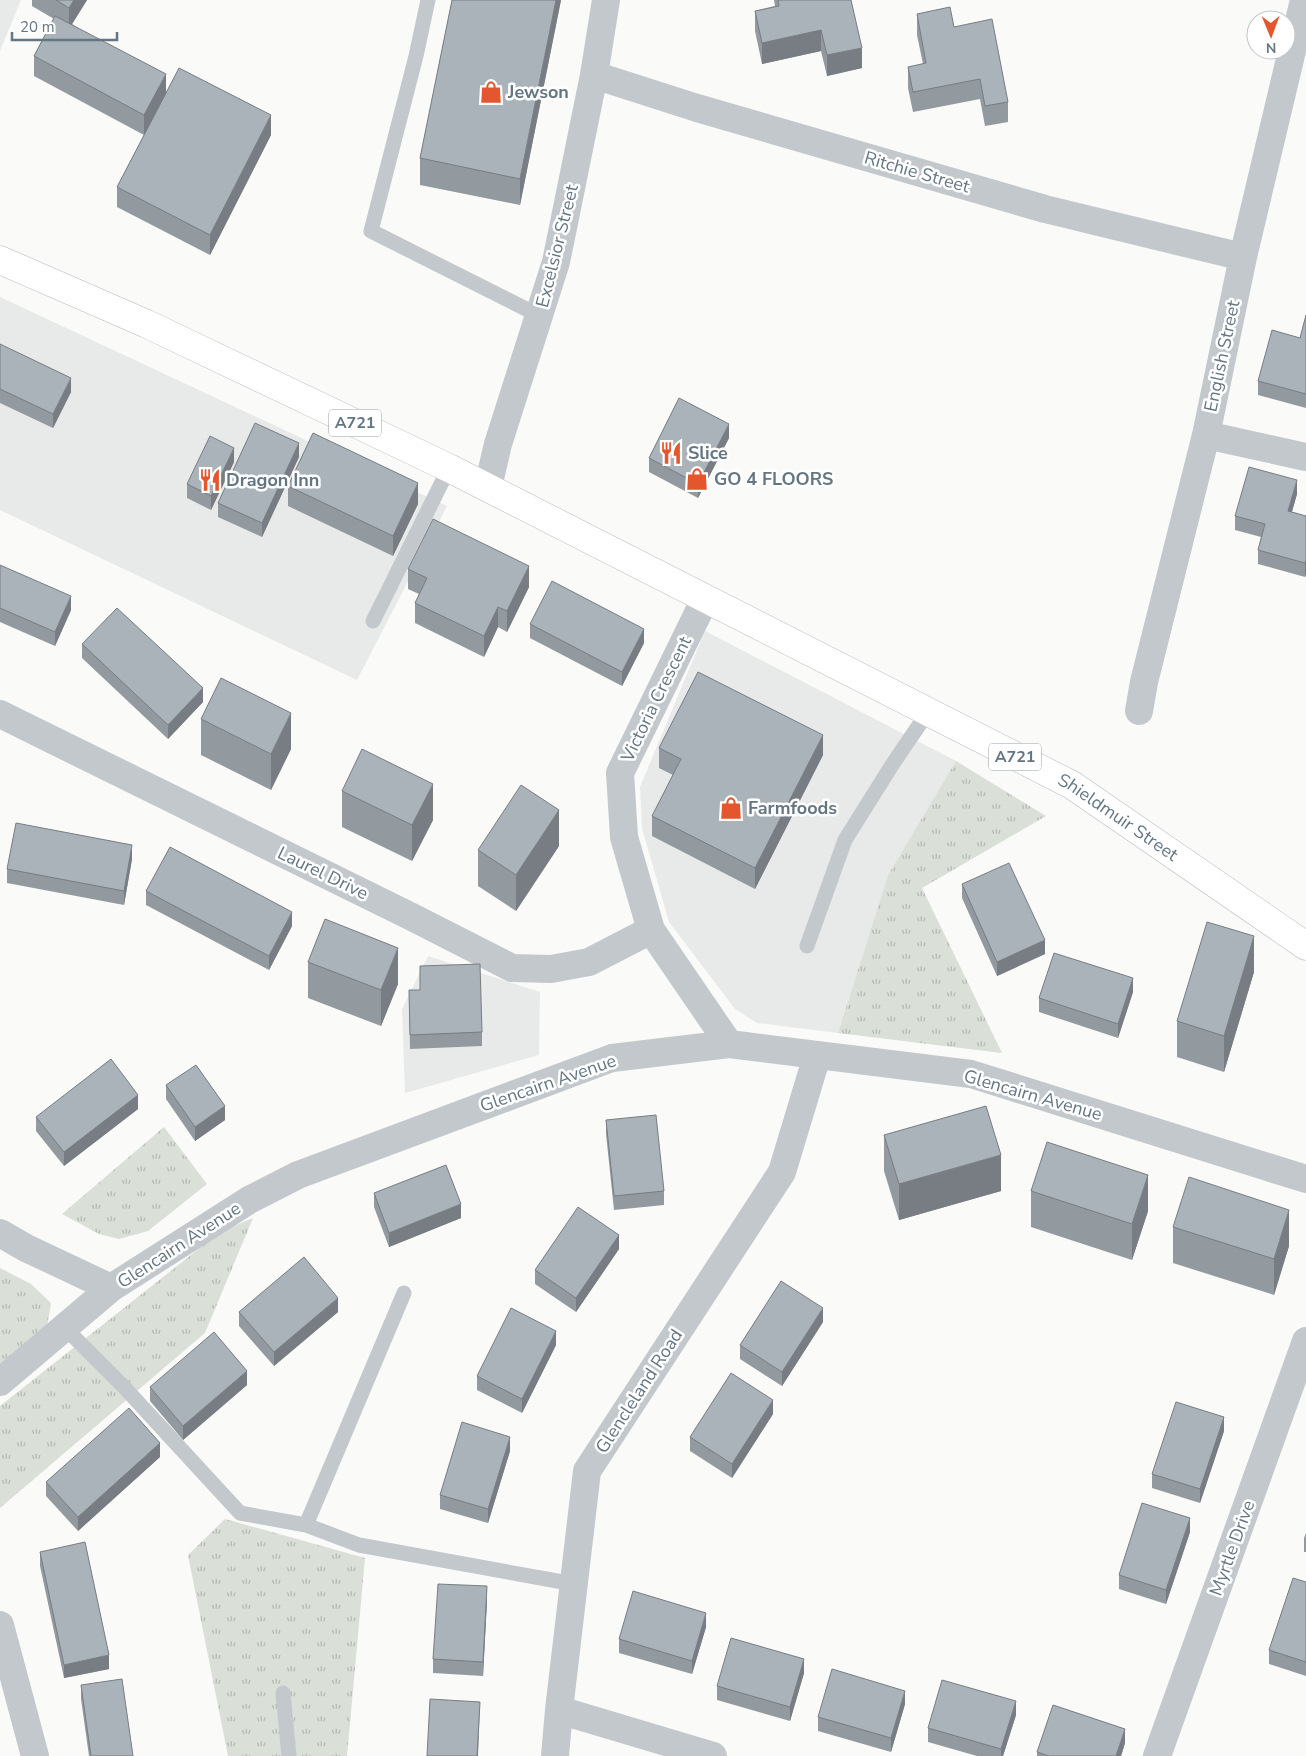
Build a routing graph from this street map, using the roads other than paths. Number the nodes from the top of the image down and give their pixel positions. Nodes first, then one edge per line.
1 (428, 0) edge
2 (606, 0) edge
3 (1304, 0) edge
4 (594, 75) junction
5 (1243, 257) junction
6 (0, 260) edge
7 (540, 316) junction
8 (1206, 435) junction
9 (1306, 457) edge
10 (449, 468) junction
11 (488, 488) junction
12 (705, 599) junction
13 (373, 621) dead end
14 (1139, 711) dead end
15 (928, 712) junction
16 (0, 714) edge
17 (651, 930) junction
18 (808, 946) dead end
19 (1306, 946) edge
20 (729, 1044) junction
21 (817, 1056) junction
22 (1306, 1179) edge
23 (0, 1233) edge
24 (111, 1288) junction
25 (404, 1293) dead end
26 (66, 1328) junction
27 (1306, 1341) edge
28 (0, 1382) edge
29 (306, 1525) junction
30 (574, 1584) junction
31 (0, 1625) edge
32 (282, 1693) dead end
33 (559, 1710) junction
34 (35, 1756) edge
35 (289, 1756) edge
36 (555, 1756) edge
37 (713, 1756) edge
38 (1157, 1756) edge

1 - 7 lane
2 - 4 street, Excelsior Street
3 - 5 street, English Street
4 - 5 street, Ritchie Street
4 - 7 street, Excelsior Street
5 - 8 street, English Street
6 - 10 main road, A721
7 - 11 street, Excelsior Street
8 - 9 street
8 - 14 street, English Street
10 - 11 main road, A721
10 - 13 lane
11 - 12 main road, A721
12 - 15 main road, Shieldmuir Street / A721
12 - 17 street, Victoria Crescent
15 - 18 lane
15 - 19 main road, Shieldmuir Street / A721
16 - 17 street, Laurel Drive
17 - 20 street, Victoria Crescent
20 - 21 street, Glencairn Avenue
20 - 24 street, Glencairn Avenue
21 - 22 street, Glencairn Avenue
21 - 30 street, Glencleland Road
23 - 24 street
24 - 26 street, Glencairn Avenue
25 - 29 lane
26 - 28 street, Glencairn Avenue
26 - 29 lane
27 - 38 street, Myrtle Drive
29 - 30 lane
30 - 33 street, Glencleland Road
31 - 34 street
32 - 35 lane
33 - 36 street, Glencleland Road
33 - 37 street

